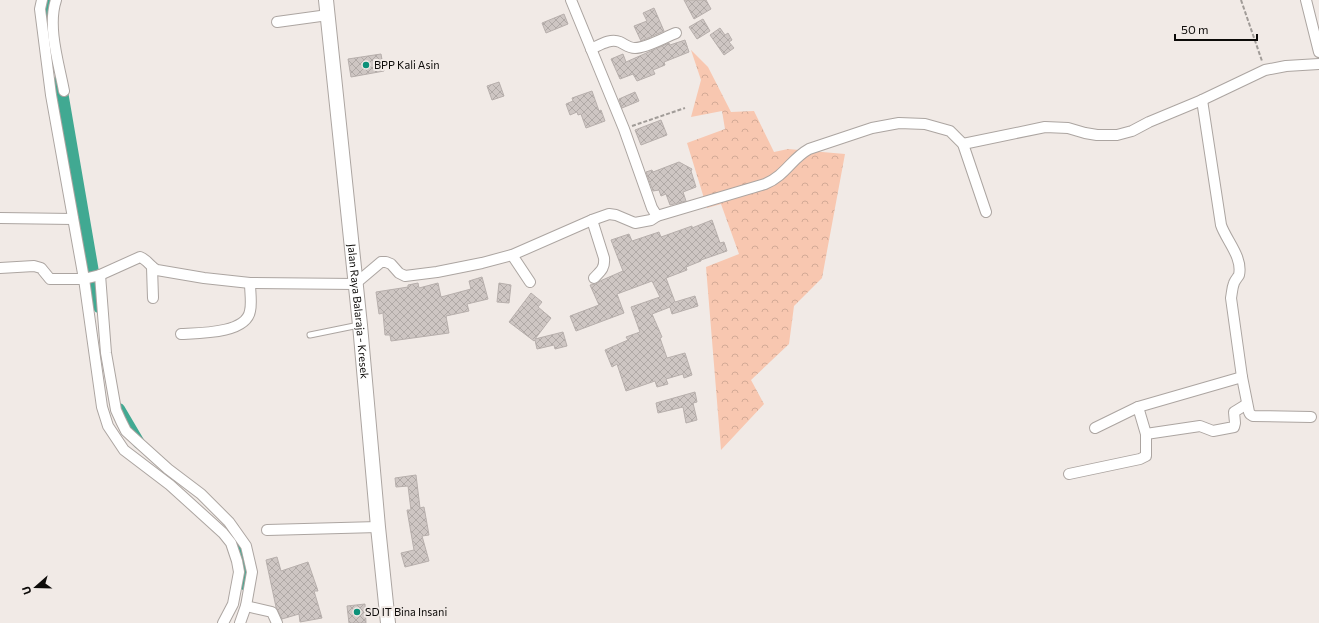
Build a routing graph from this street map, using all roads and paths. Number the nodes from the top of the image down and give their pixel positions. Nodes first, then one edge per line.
1 (42, 0) edge
2 (56, 0) edge
3 (326, 0) edge
4 (571, 0) edge
5 (1241, 0) edge
6 (1306, 0) edge
7 (328, 15) junction
8 (277, 22) dead end
9 (676, 33) dead end
10 (1318, 41) edge
11 (591, 49) junction
12 (1319, 52) edge
13 (1319, 64) edge
14 (1265, 70) junction
15 (64, 91) dead end
16 (1202, 100) junction
17 (685, 108) dead end
18 (624, 128) junction
19 (963, 144) junction
20 (986, 212) dead end
21 (657, 216) junction
22 (0, 218) edge
23 (73, 219) junction
24 (592, 220) junction
25 (512, 254) junction
26 (152, 267) junction
27 (0, 268) edge
28 (92, 277) junction
29 (594, 278) dead end
30 (530, 282) dead end
31 (250, 283) junction
32 (355, 284) junction
33 (152, 298) dead end
34 (360, 325) junction
35 (181, 334) dead end
36 (310, 336) dead end
37 (1242, 377) junction
38 (1247, 404) junction
39 (1138, 407) junction
40 (1311, 417) dead end
41 (1095, 428) dead end
42 (1146, 434) junction
43 (1069, 474) dead end
44 (378, 527) junction
45 (267, 530) dead end
46 (246, 606) junction
47 (223, 623) edge
48 (240, 623) edge
49 (277, 623) edge
50 (388, 623) edge

1 - 23 street
2 - 15 street
3 - 7 street, Jalan Raya Balaraja - Kresek
4 - 11 street
5 - 14 path
6 - 10 street
7 - 8 street
7 - 32 street, Jalan Raya Balaraja - Kresek
9 - 11 street
10 - 12 street
11 - 18 street
13 - 14 street
14 - 16 street
16 - 19 street
16 - 37 street
17 - 18 path
18 - 21 street
19 - 20 street
19 - 21 street
21 - 24 street
22 - 23 street
23 - 28 street
24 - 25 street
24 - 29 street
25 - 30 street
25 - 32 street
26 - 28 street
26 - 31 street
26 - 33 street
27 - 28 street
28 - 46 street
28 - 47 street
31 - 32 street
31 - 35 street
32 - 34 street, Jalan Raya Balaraja - Kresek
34 - 36 lane
34 - 44 street, Jalan Raya Balaraja - Kresek
37 - 38 street
37 - 39 street
38 - 40 street
38 - 42 street
39 - 41 street
39 - 42 street
42 - 43 street
44 - 45 street
44 - 50 street, Jalan Raya Balaraja - Kresek
46 - 48 street
46 - 49 street

